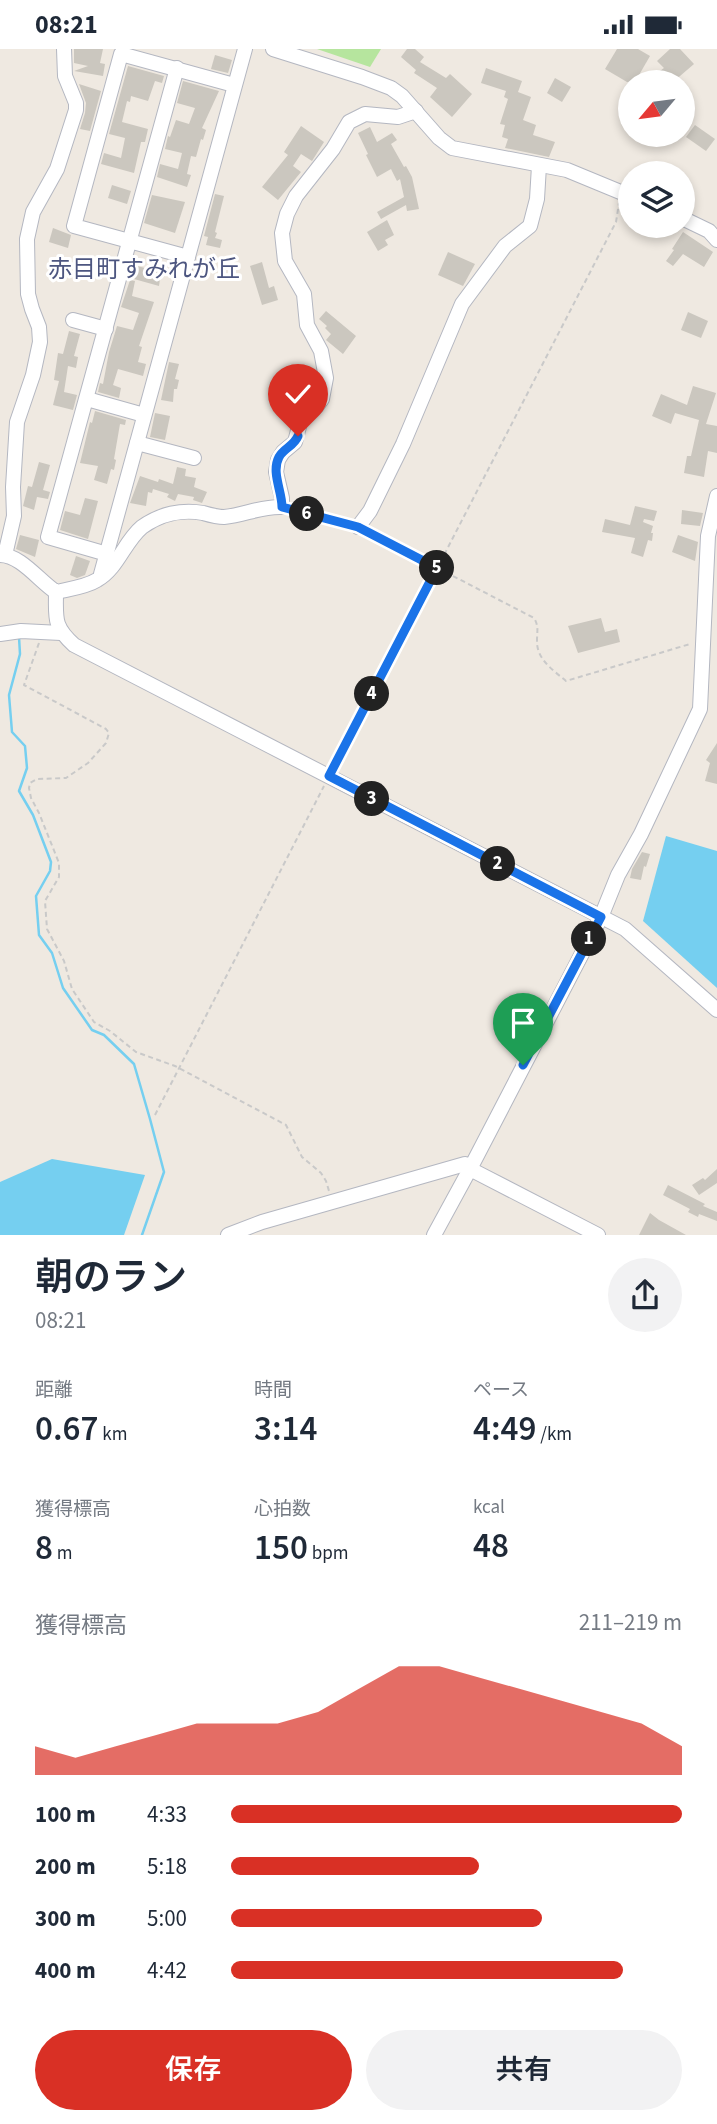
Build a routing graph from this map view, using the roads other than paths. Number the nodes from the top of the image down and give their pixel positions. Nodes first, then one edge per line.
1 (64, 49) edge
2 (245, 49) edge
3 (273, 49) edge
4 (122, 51) edge
5 (177, 68) junction
6 (234, 85) junction
7 (416, 111) junction
8 (539, 166) junction
9 (618, 191) edge
10 (695, 224) edge
11 (717, 240) edge
12 (130, 242) junction
13 (188, 257) junction
14 (73, 320) dead end
15 (106, 329) junction
16 (87, 399) junction
17 (144, 415) junction
18 (136, 443) junction
19 (194, 458) dead end
20 (717, 496) edge
21 (358, 527) road end
22 (107, 554) junction
23 (2, 555) edge
24 (100, 579) junction
25 (56, 592) junction
26 (61, 633) junction
27 (0, 634) edge
28 (601, 917) junction
29 (717, 1010) edge
30 (470, 1169) junction
31 (228, 1235) edge
32 (434, 1235) edge
33 (598, 1235) edge

1 - 23 street
2 - 6 street
3 - 7 street
4 - 5 street
4 - 12 street
5 - 6 street
5 - 12 street
6 - 13 street
7 - 8 street
7 - 24 street
8 - 9 street
8 - 21 street
10 - 11 street
12 - 13 street
12 - 15 street
13 - 17 street
14 - 15 street
15 - 16 street
16 - 17 street
16 - 22 street
17 - 18 street
18 - 19 street
18 - 22 street
20 - 28 street
22 - 24 street
23 - 25 street
24 - 25 street
25 - 26 street
26 - 27 street
26 - 28 street
28 - 29 street
28 - 30 street
30 - 31 street
30 - 32 street
30 - 33 street

